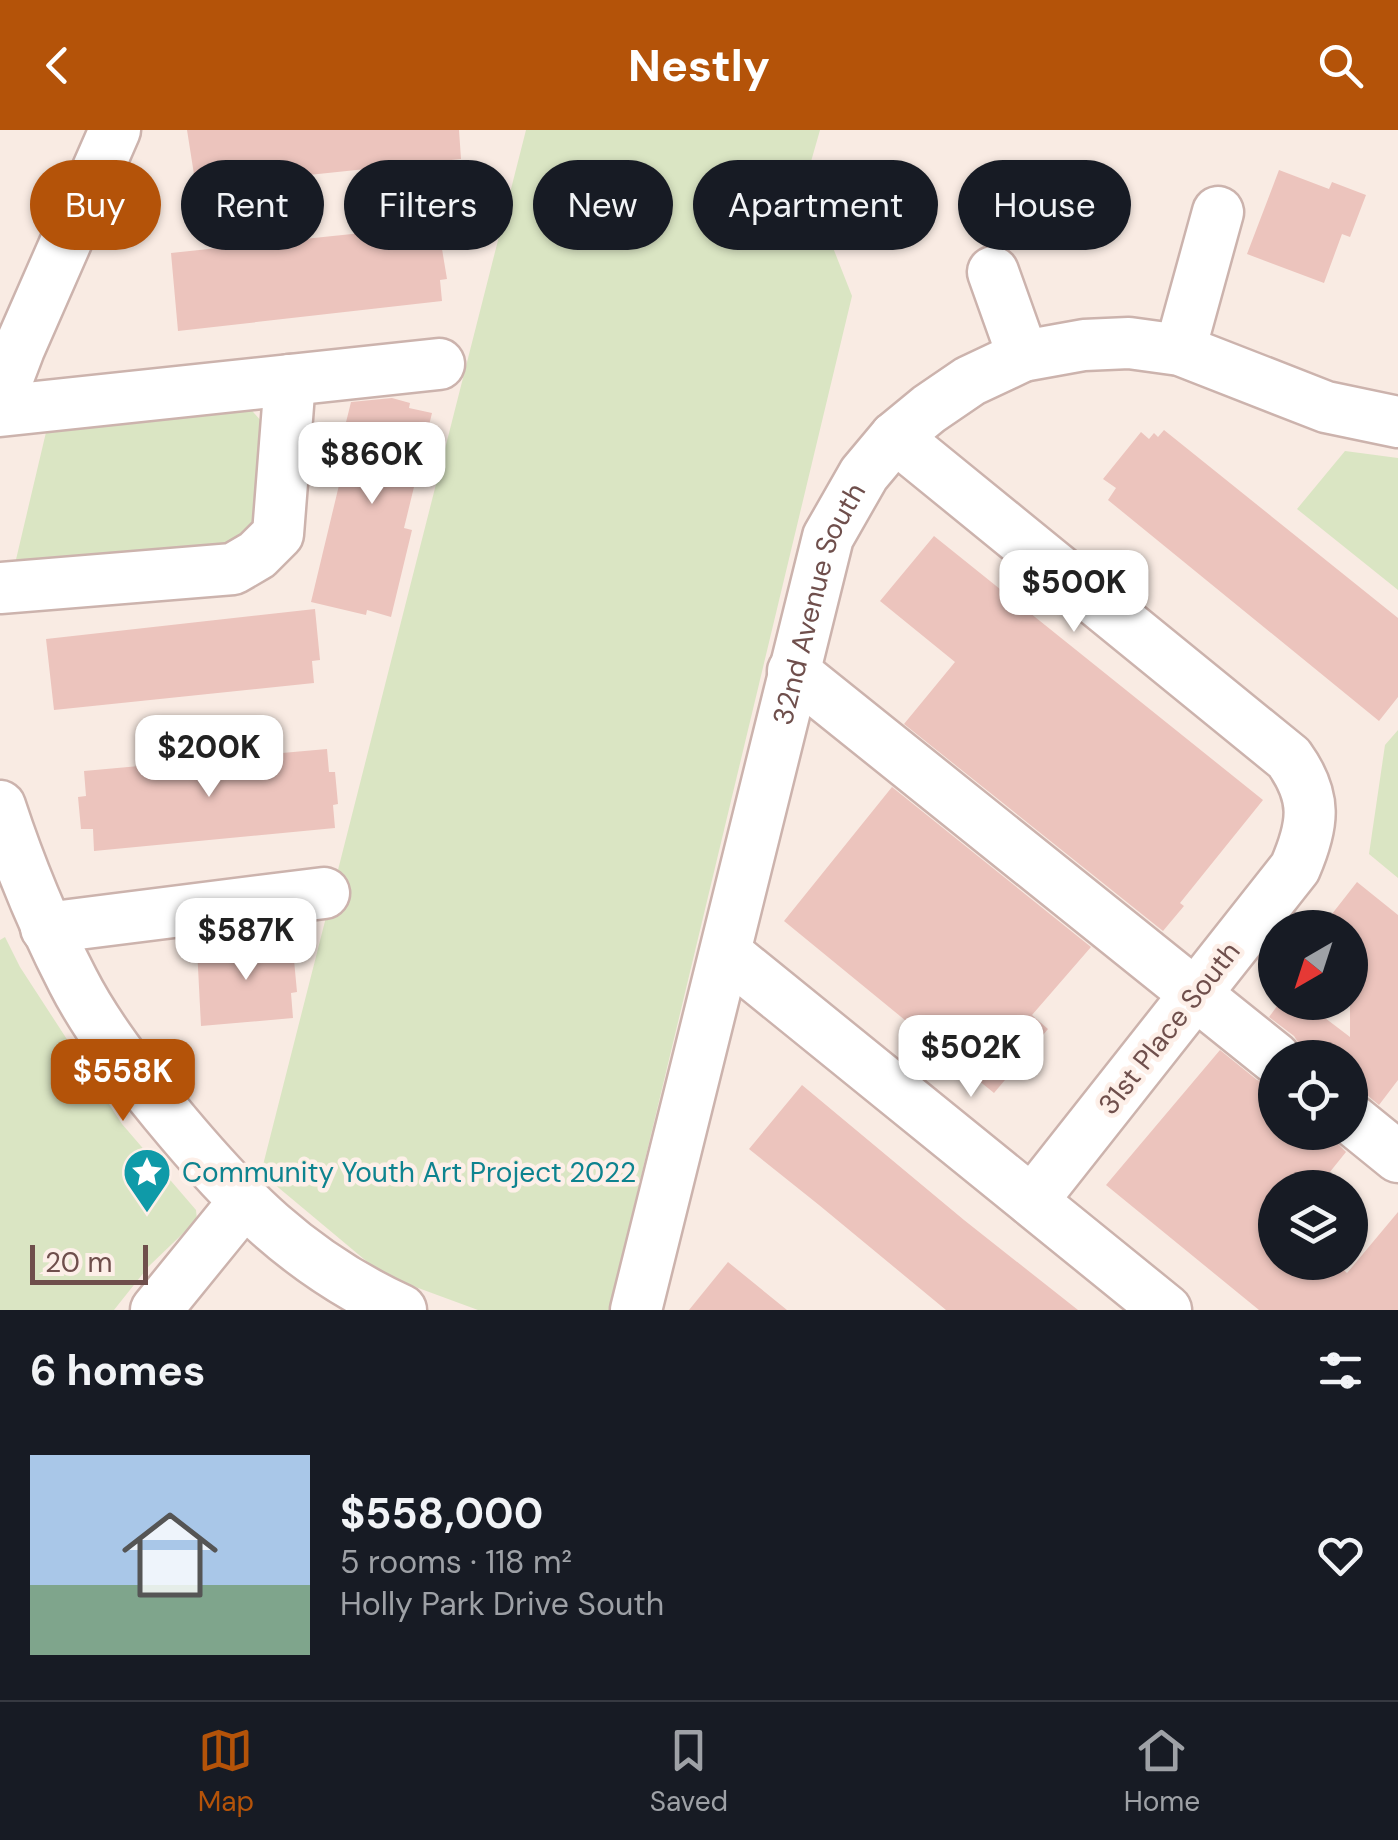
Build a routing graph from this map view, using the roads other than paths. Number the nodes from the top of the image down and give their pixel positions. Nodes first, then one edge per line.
1 (115, 130) edge
2 (1218, 212) dead end
3 (993, 272) dead end
4 (1180, 350) junction
5 (1023, 356) junction
6 (440, 364) dead end
7 (290, 380) junction
8 (0, 399) edge
9 (0, 411) edge
10 (1398, 422) edge
11 (895, 437) junction
12 (0, 588) edge
13 (793, 670) junction
14 (0, 806) edge
15 (324, 894) dead end
16 (46, 928) junction
17 (726, 953) junction
18 (1196, 994) junction
19 (1258, 1044) edge
20 (1368, 1132) edge
21 (1398, 1156) edge
22 (1032, 1201) junction
23 (243, 1203) junction
24 (156, 1310) edge
25 (401, 1310) edge
26 (636, 1310) edge
27 (1166, 1310) edge

1 - 8 street
2 - 4 street
3 - 5 street
4 - 5 street, 32nd Avenue South
4 - 10 street, 32nd Avenue South
5 - 11 street, 32nd Avenue South
6 - 7 street
7 - 9 street
7 - 12 street
11 - 13 street, 32nd Avenue South
11 - 18 street, 31st Place South
13 - 17 street, 32nd Avenue South
13 - 18 street
14 - 16 street
15 - 16 street
16 - 23 street
17 - 22 street
17 - 26 street, 32nd Avenue South
18 - 19 street
18 - 22 street, 31st Place South
20 - 21 street
22 - 27 street
23 - 24 street
23 - 25 street

